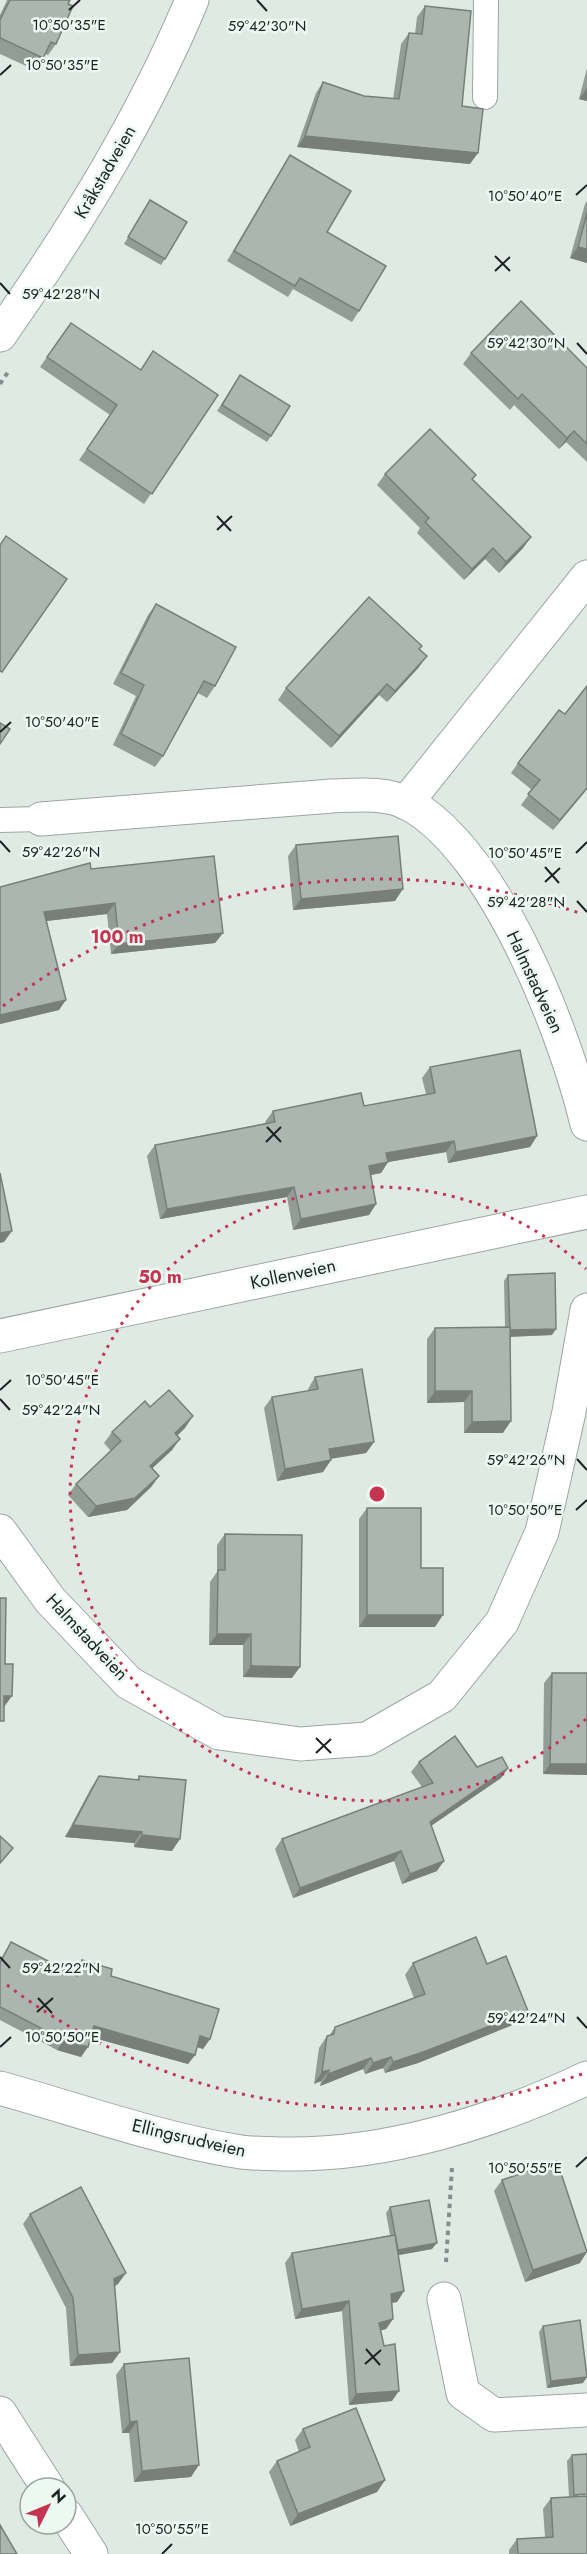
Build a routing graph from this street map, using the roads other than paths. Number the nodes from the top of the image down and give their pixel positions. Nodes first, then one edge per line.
1 (192, 0) edge
2 (486, 0) edge
3 (485, 97) dead end
4 (0, 335) edge
5 (587, 577) edge
6 (406, 803) junction
7 (41, 819) joint
8 (0, 820) edge
9 (587, 1124) edge
10 (587, 1212) edge
11 (587, 1310) edge
12 (0, 1336) edge
13 (0, 1531) edge
14 (587, 2078) edge
15 (0, 2088) edge
16 (444, 2299) road end
17 (587, 2410) edge
18 (0, 2413) edge
19 (40, 2476) edge
20 (78, 2534) edge
21 (91, 2554) edge

1 - 4 street, Kråkstadveien
2 - 3 lane
5 - 6 street
6 - 7 street, Halmstadveien
6 - 9 street, Halmstadveien
7 - 8 lane
10 - 12 street, Kollenveien
11 - 13 street, Halmstadveien
14 - 15 street, Ellingsrudveien
16 - 17 street
18 - 19 street
20 - 21 street

